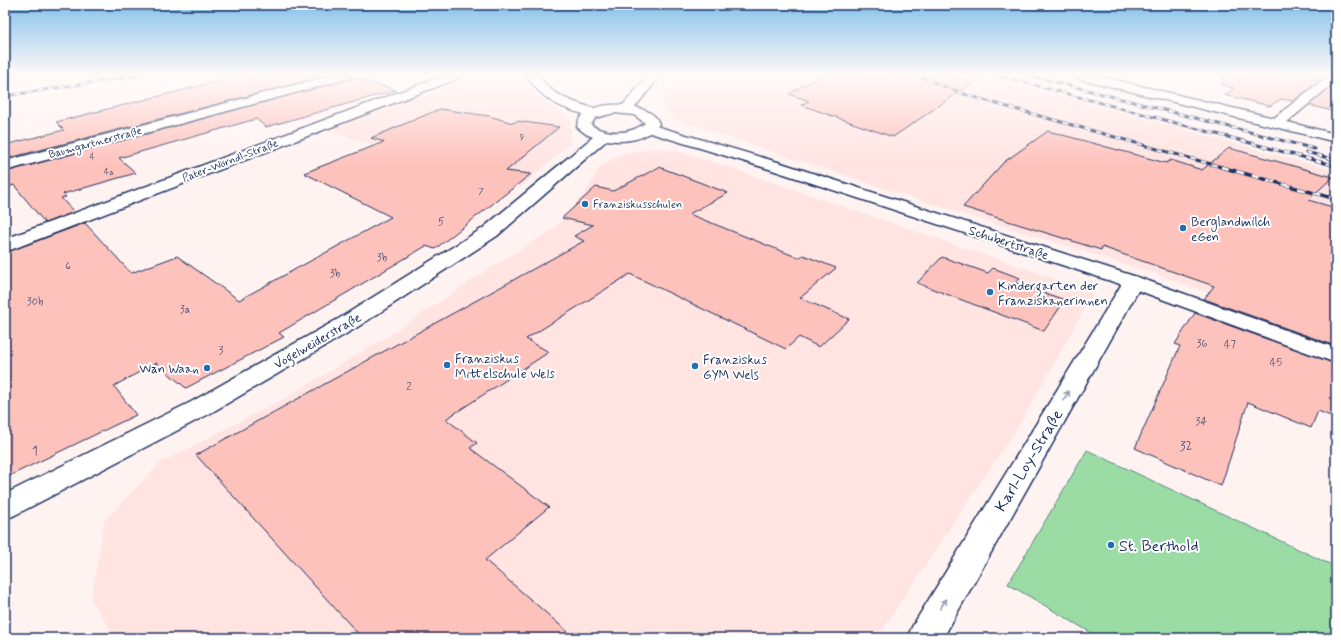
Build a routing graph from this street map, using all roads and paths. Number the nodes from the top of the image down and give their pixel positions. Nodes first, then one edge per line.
1 (234, 105) edge
2 (376, 105) edge
3 (571, 105) edge
4 (630, 105) edge
5 (1203, 105) edge
6 (1299, 105) edge
7 (626, 110) junction
8 (595, 113) junction
9 (1277, 123) junction
10 (649, 128) junction
11 (604, 136) junction
12 (1336, 138) edge
13 (5, 166) edge
14 (5, 246) edge
15 (1134, 282) junction
16 (1336, 356) edge
17 (5, 507) edge
18 (924, 638) edge

1 - 13 street, Baumgartnerstraße
2 - 14 street, Pater-Wörndl-Straße
3 - 8 street
4 - 7 street
5 - 9 street
6 - 9 street
7 - 8 street
7 - 10 street
8 - 11 street
9 - 12 street
10 - 11 street
10 - 15 street, Schubertstraße
11 - 17 street, Vogelweiderstraße
15 - 16 street, Schubertstraße
18 -> 15 street, Karl-Loy-Straße

